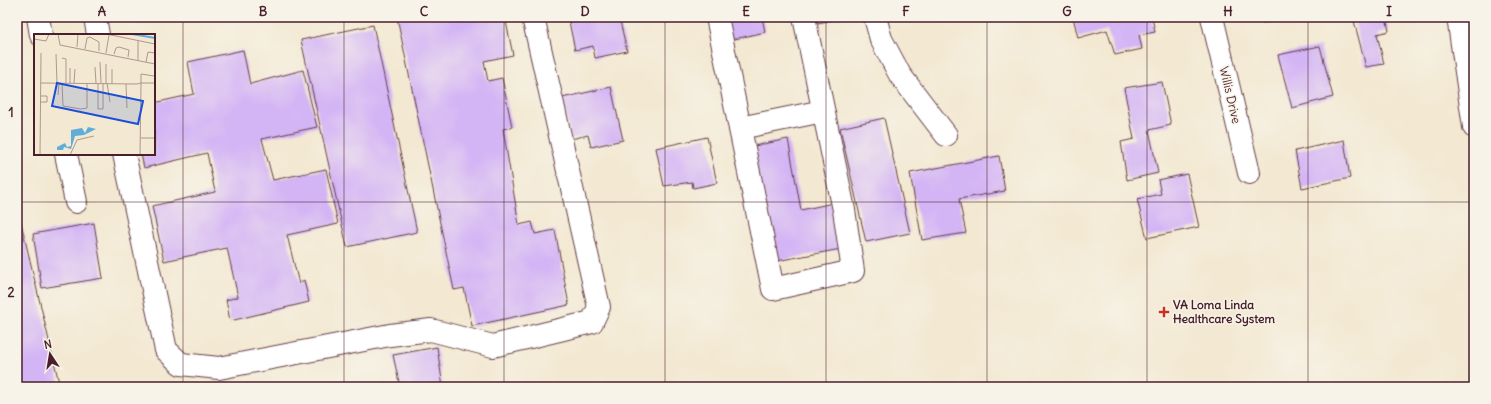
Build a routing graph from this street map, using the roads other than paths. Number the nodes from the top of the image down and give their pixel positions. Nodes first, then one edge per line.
1 (38, 17) edge
2 (95, 17) edge
3 (533, 17) edge
4 (717, 17) edge
5 (804, 17) edge
6 (875, 17) edge
7 (1212, 17) edge
8 (1458, 17) edge
9 (41, 34) edge
10 (98, 34) edge
11 (823, 111) junction
12 (1474, 127) edge
13 (740, 128) junction
14 (946, 135) dead end
15 (66, 155) edge
16 (124, 155) edge
17 (1249, 173) dead end
18 (76, 202) dead end

1 - 9 street
2 - 10 street
3 - 16 street
4 - 13 street
5 - 11 street
6 - 14 street
7 - 17 street, Willis Drive
8 - 12 street
11 - 13 street
11 - 13 street
15 - 18 street

